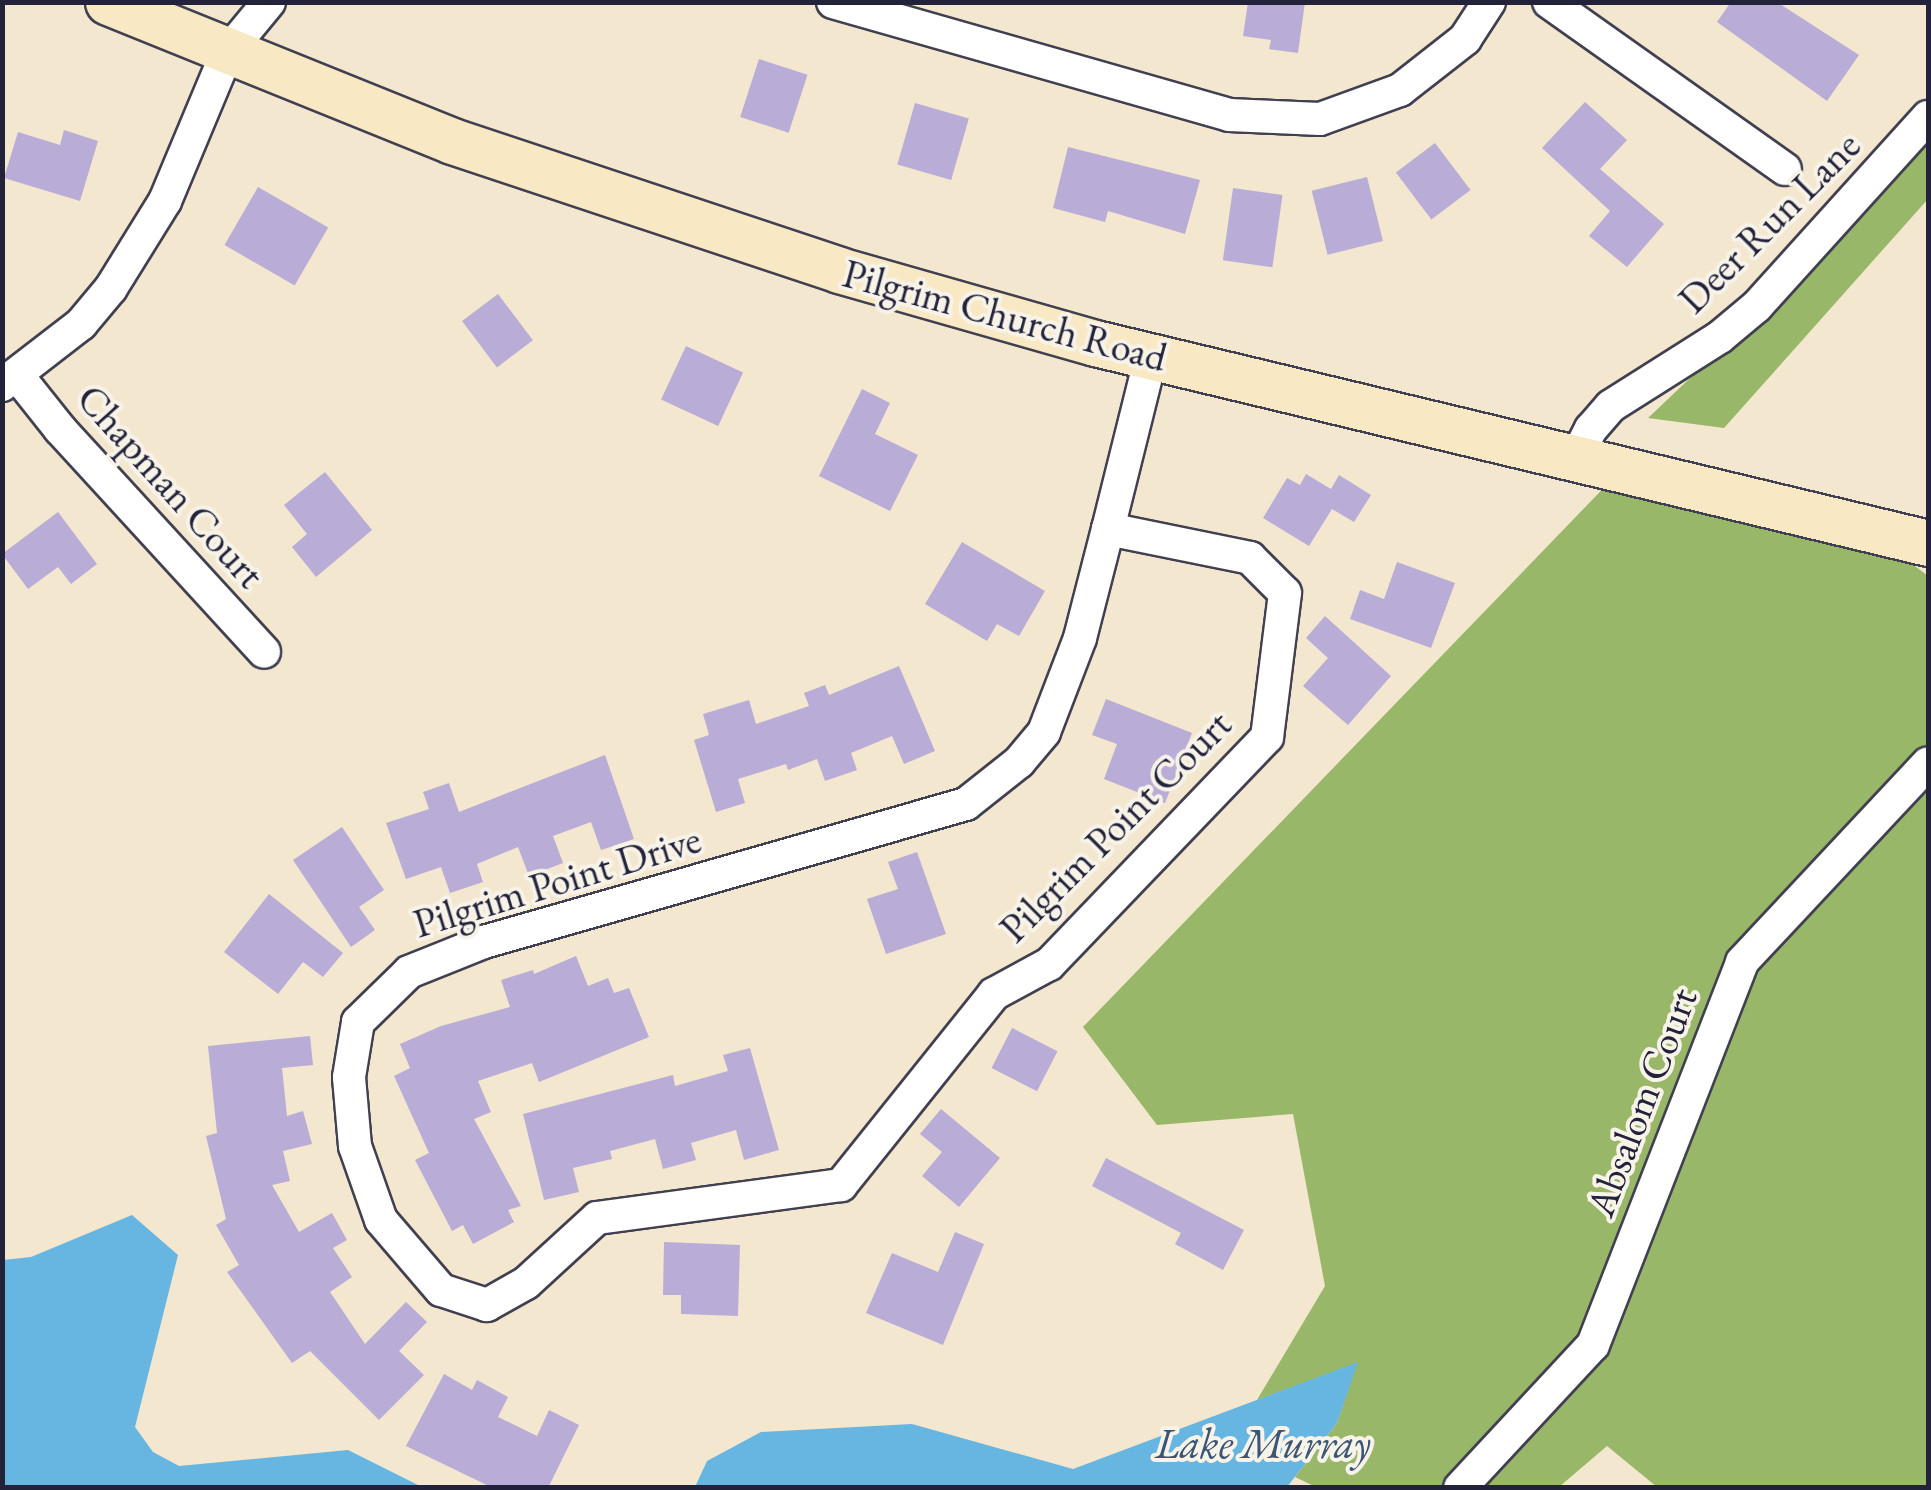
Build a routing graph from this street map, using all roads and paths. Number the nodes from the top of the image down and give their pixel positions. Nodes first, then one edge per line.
1 (108, 2) edge
2 (270, 2) edge
3 (833, 2) edge
4 (1489, 2) edge
5 (1549, 2) edge
6 (894, 12) edge
7 (227, 52) junction
8 (1928, 117) edge
9 (1785, 168) dead end
10 (1151, 356) junction
11 (10, 380) edge
12 (1576, 458) junction
13 (1108, 529) junction
14 (1928, 543) edge
15 (264, 652) dead end
16 (1928, 764) edge
17 (841, 1185) joint
18 (1460, 1488) edge

1 - 7 street, Pilgrim Church Road
2 - 7 street
3 - 6 street
4 - 6 street
5 - 9 street
7 - 10 street, Pilgrim Church Road
7 - 11 street
8 - 12 street, Deer Run Lane
10 - 12 street, Pilgrim Church Road
10 - 13 street, Pilgrim Point Drive
11 - 15 street, Chapman Court
12 - 14 street, Pilgrim Church Road
13 - 17 street, Pilgrim Point Court
13 - 17 street, Pilgrim Point Drive
16 - 18 street, Absalom Court

